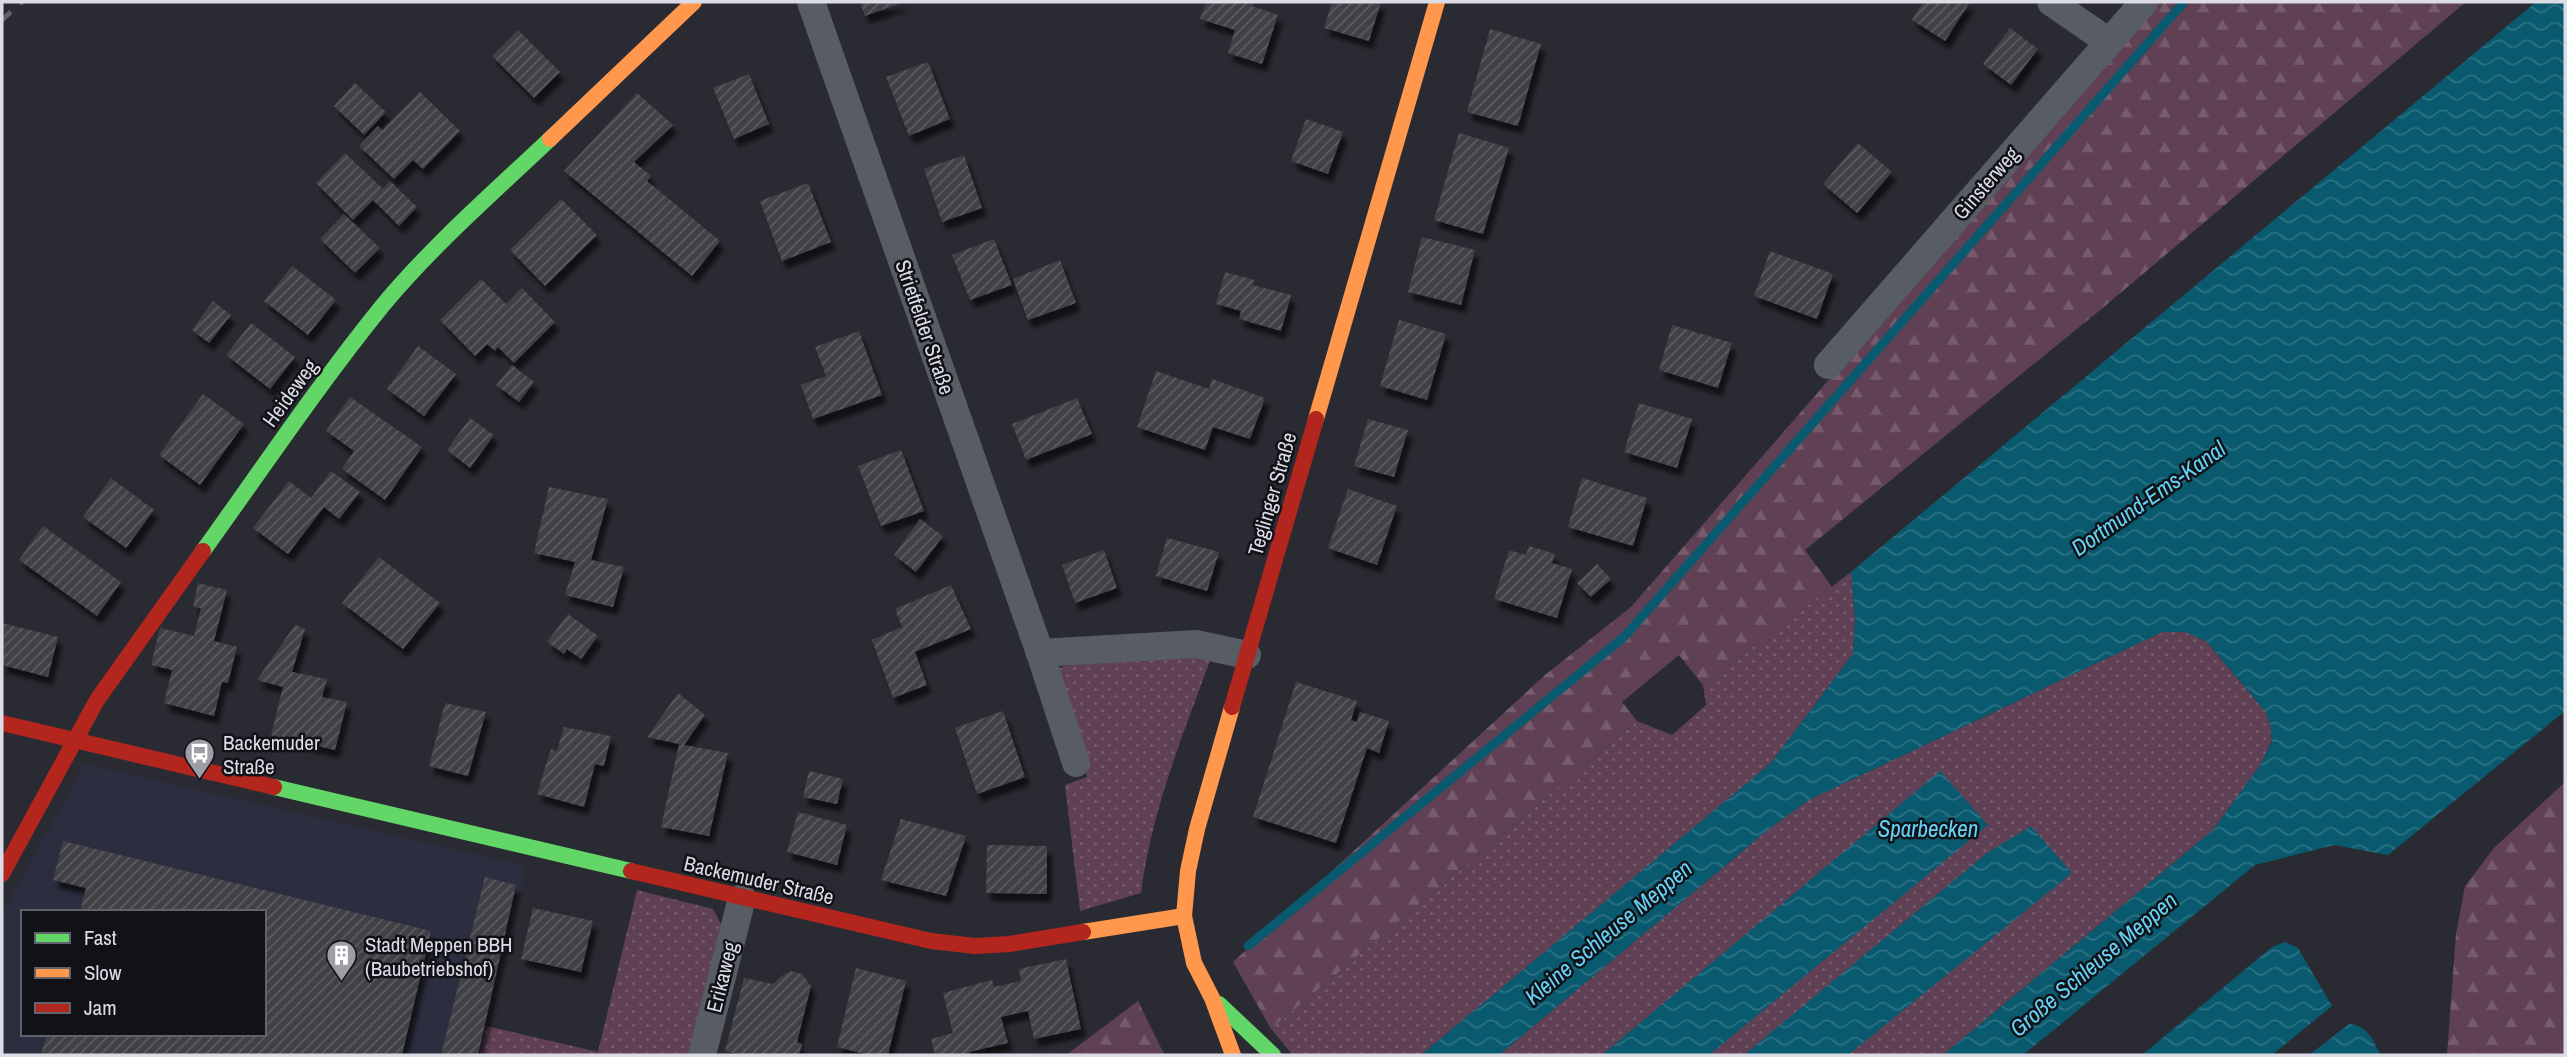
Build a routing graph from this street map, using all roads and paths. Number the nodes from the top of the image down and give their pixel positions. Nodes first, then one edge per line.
1 (694, 2) edge
2 (811, 2) edge
3 (1437, 2) edge
4 (2050, 2) edge
5 (2144, 2) edge
6 (2109, 42) junction
7 (1828, 365) dead end
8 (1040, 653) junction
9 (1247, 655) junction
10 (2, 723) edge
11 (75, 741) junction
12 (1076, 763) dead end
13 (2, 874) edge
14 (742, 898) junction
15 (1184, 916) junction
16 (1212, 998) junction
17 (702, 1055) edge
18 (1233, 1055) edge
19 (1273, 1055) edge

1 - 11 street, Heideweg
2 - 8 street, Strietfelder Straße
3 - 9 street, Teglinger Straße
4 - 6 street
5 - 6 street, Ginsterweg
6 - 7 street, Ginsterweg
8 - 9 street
8 - 12 street, Strietfelder Straße
9 - 15 street, Teglinger Straße
10 - 11 street, Backemuder Straße
11 - 13 street, Heideweg
11 - 14 street, Backemuder Straße
14 - 15 street, Backemuder Straße
14 - 17 street, Erikaweg
15 - 16 street, Teglinger Straße
16 - 18 street, Teglinger Straße
16 - 19 street, Teglinger Straße

